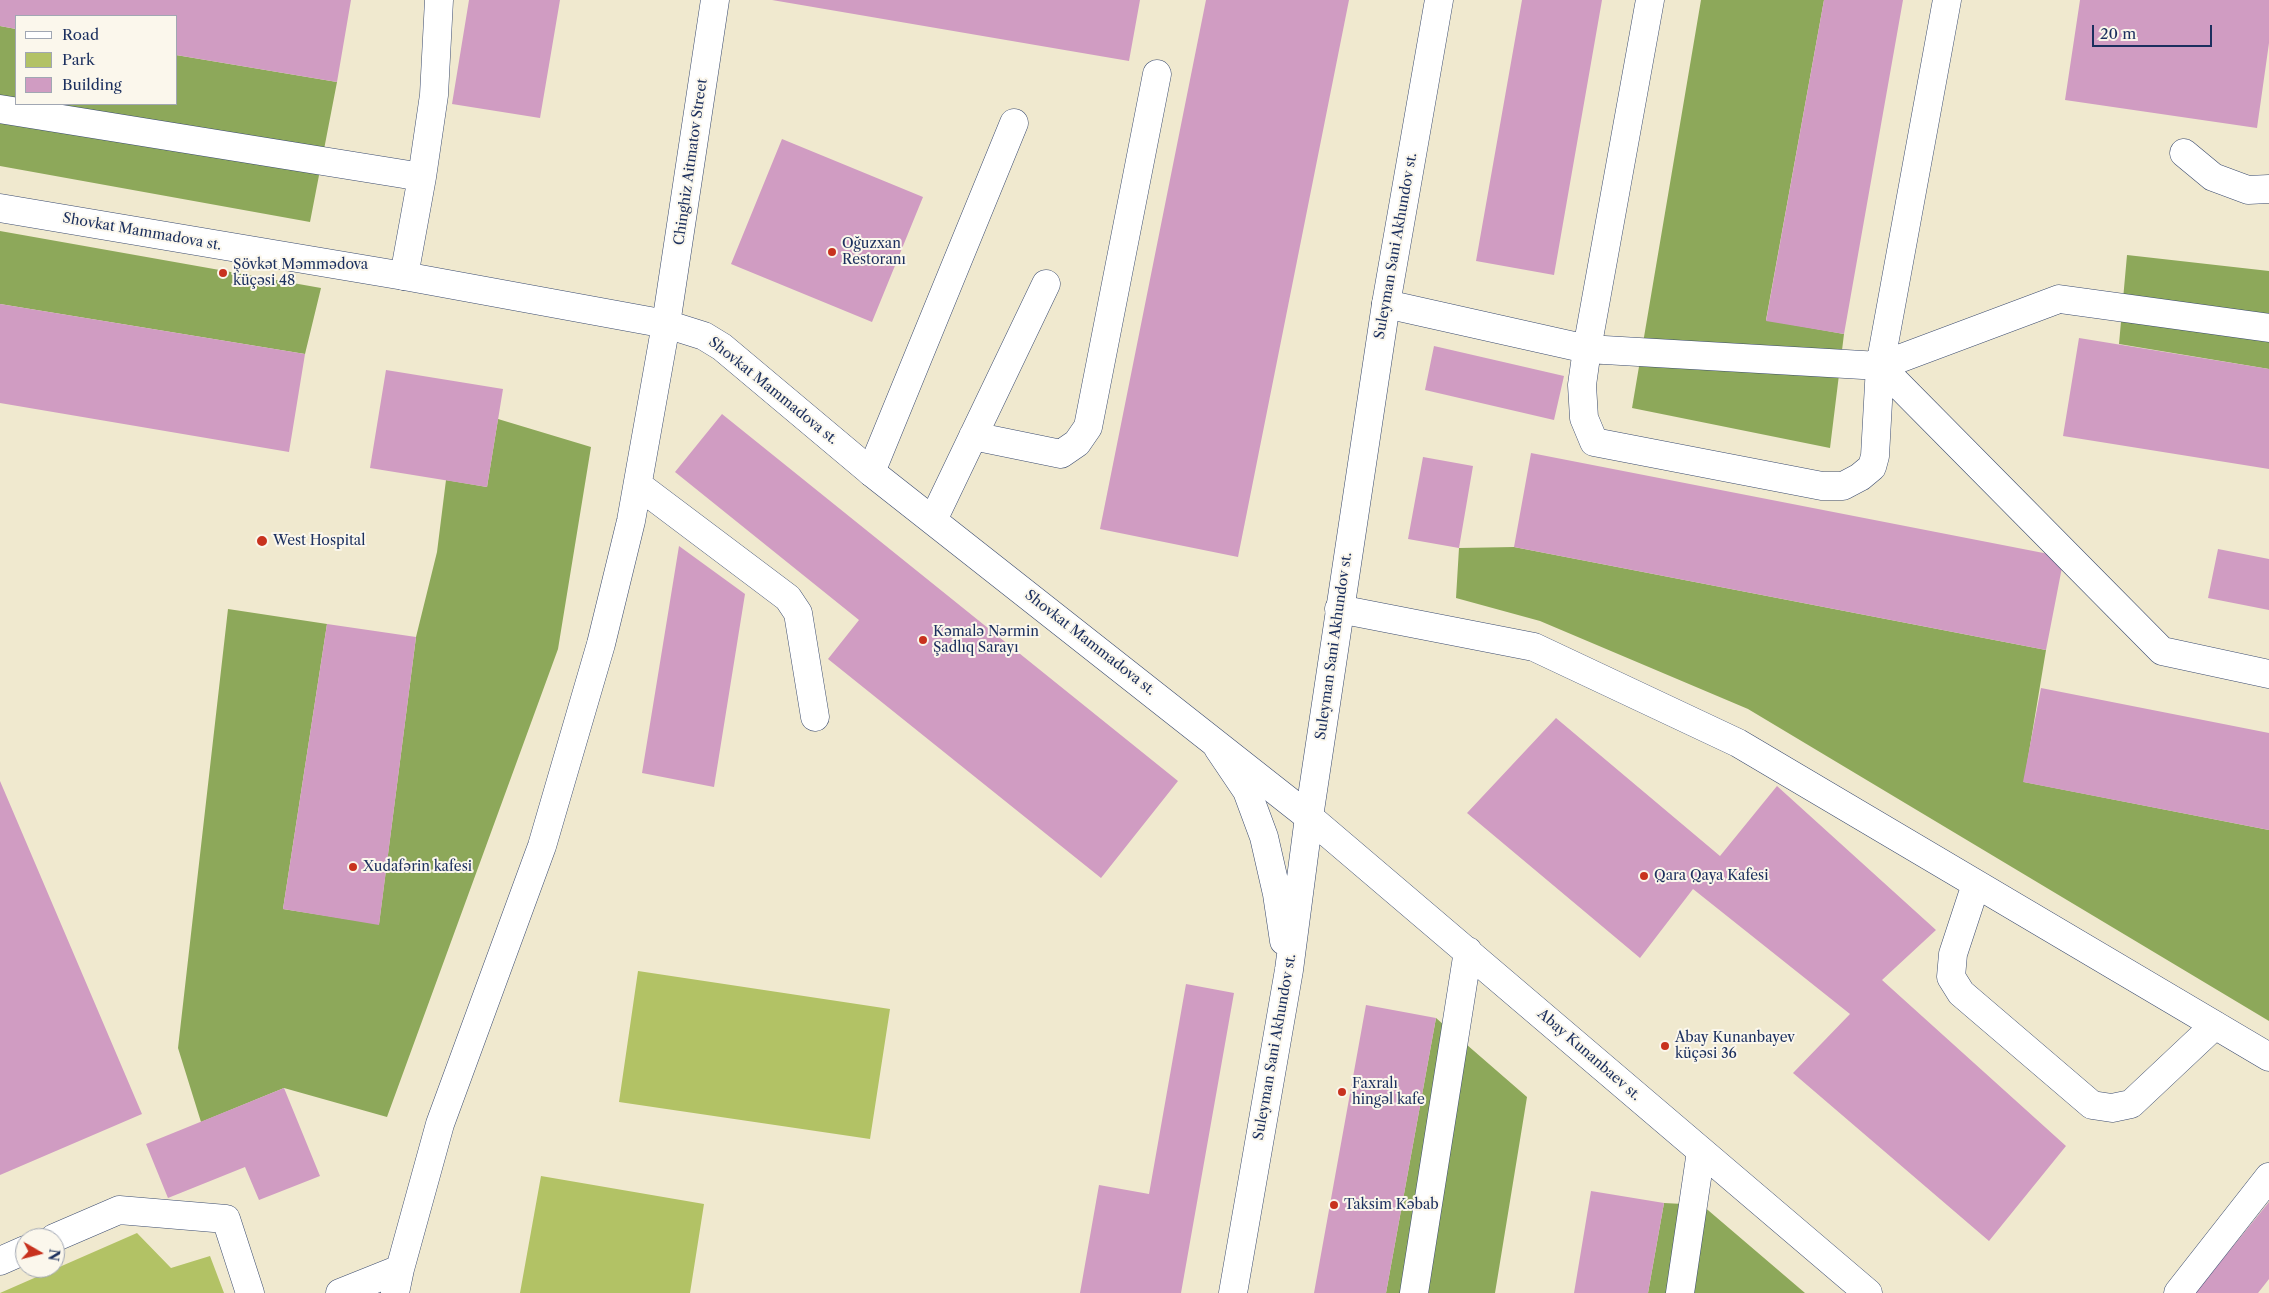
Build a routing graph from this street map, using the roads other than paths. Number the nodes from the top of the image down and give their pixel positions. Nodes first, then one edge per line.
1 (440, 0) edge
2 (715, 0) edge
3 (1439, 0) edge
4 (1650, 0) edge
5 (1947, 0) edge
6 (1157, 74) dead end
7 (0, 109) edge
8 (1014, 123) dead end
9 (2184, 154) dead end
10 (422, 177) junction
11 (2269, 189) edge
12 (0, 208) edge
13 (404, 276) junction
14 (1046, 284) dead end
15 (1386, 304) junction
16 (666, 324) junction
17 (2269, 328) edge
18 (1587, 349) junction
19 (1880, 366) junction
20 (973, 436) junction
21 (872, 472) junction
22 (638, 484) junction
23 (933, 520) junction
24 (1339, 609) junction
25 (2269, 674) edge
26 (816, 717) dead end
27 (1213, 740) junction
28 (1309, 816) junction
29 (1976, 884) junction
30 (1468, 951) junction
31 (1289, 970) junction
32 (2215, 1025) junction
33 (2269, 1057) edge
34 (1701, 1151) junction
35 (2269, 1177) edge
36 (65, 1233) edge
37 (15, 1254) edge
38 (0, 1261) edge
39 (397, 1281) edge
40 (250, 1293) edge
41 (340, 1293) edge
42 (1233, 1293) edge
43 (1414, 1293) edge
44 (1680, 1293) edge
45 (1868, 1293) edge
46 (2178, 1293) edge

1 - 10 main road
2 - 16 main road, Chinghiz Aitmatov Street
3 - 15 main road, Suleyman Sani Akhundov st.
4 - 18 main road
5 - 19 main road
6 - 20 main road
7 - 10 main road
8 - 21 main road
9 - 11 main road
10 - 13 main road
12 - 13 main road, Shovkat Mammadova st.
13 - 16 main road, Shovkat Mammadova st.
14 - 20 main road
15 - 18 main road
15 - 24 main road, Suleyman Sani Akhundov st.
16 - 21 main road, Shovkat Mammadova st.
16 - 22 main road, Chinghiz Aitmatov Street
17 - 19 main road
18 - 19 main road
18 - 19 main road
19 - 25 main road
20 - 23 main road
21 - 23 main road, Shovkat Mammadova st.
22 - 26 main road
22 - 39 main road, Chinghiz Aitmatov Street
23 - 27 main road, Shovkat Mammadova st.
24 - 28 main road, Suleyman Sani Akhundov st.
24 - 29 main road
27 - 28 main road, Shovkat Mammadova st.
27 - 31 main road
28 - 30 main road, Abay Kunanbaev st.
28 - 31 main road, Suleyman Sani Akhundov st.
29 - 32 main road
29 - 32 main road
30 - 34 main road, Abay Kunanbaev st.
30 - 43 main road
31 - 42 main road, Suleyman Sani Akhundov st.
32 - 33 main road
34 - 44 main road
34 - 45 main road, Abay Kunanbaev st.
35 - 46 main road
36 - 40 main road
37 - 38 main road
39 - 41 main road

